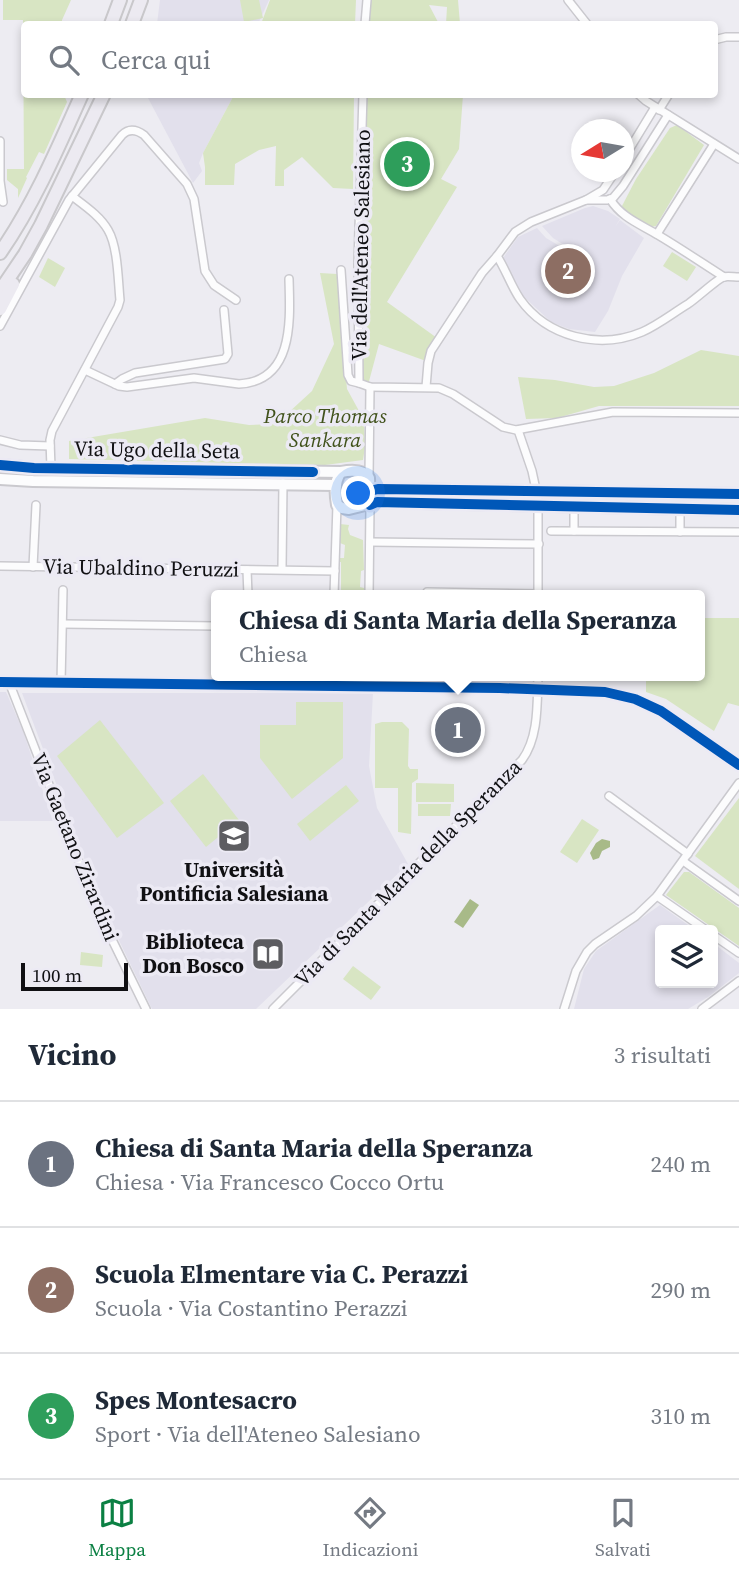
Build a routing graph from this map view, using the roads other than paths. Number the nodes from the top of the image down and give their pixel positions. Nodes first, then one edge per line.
1 (120, 0) edge
2 (141, 0) edge
3 (367, 0) edge
4 (568, 0) edge
5 (112, 21) edge
6 (133, 21) edge
7 (365, 21) edge
8 (585, 21) edge
9 (739, 37) edge
10 (718, 39) edge
11 (80, 98) edge
12 (102, 98) edge
13 (363, 98) edge
14 (643, 98) edge
15 (666, 98) edge
16 (657, 108) junction
17 (668, 115) junction
18 (648, 119) junction
19 (660, 128) junction
20 (0, 141) edge
21 (634, 142) edge
22 (714, 144) junction
23 (739, 159) edge
24 (608, 183) joint
25 (619, 191) junction
26 (72, 196) junction
27 (610, 199) junction
28 (586, 200) junction
29 (3, 202) dead end
30 (657, 234) junction
31 (29, 246) junction
32 (2, 249) edge
33 (498, 256) junction
34 (341, 270) dead end
35 (724, 277) junction
36 (739, 277) edge
37 (289, 279) dead end
38 (0, 291) edge
39 (236, 300) dead end
40 (0, 309) edge
41 (224, 310) dead end
42 (0, 326) edge
43 (85, 370) junction
44 (359, 383) junction
45 (115, 384) junction
46 (370, 387) junction
47 (426, 387) junction
48 (739, 413) edge
49 (518, 430) junction
50 (0, 440) edge
51 (50, 446) junction
52 (0, 465) edge
53 (51, 468) junction
54 (341, 472) junction
55 (369, 478) junction
56 (0, 479) edge
57 (284, 483) junction
58 (336, 485) junction
59 (370, 491) junction
60 (537, 492) junction
61 (739, 494) edge
62 (36, 505) dead end
63 (337, 505) junction
64 (370, 505) junction
65 (538, 505) junction
66 (574, 506) junction
67 (680, 509) junction
68 (739, 510) edge
69 (551, 531) dead end
70 (574, 531) junction
71 (680, 532) junction
72 (739, 532) edge
73 (370, 542) junction
74 (538, 544) junction
75 (0, 566) edge
76 (33, 567) junction
77 (247, 569) junction
78 (282, 569) junction
79 (335, 571) junction
80 (63, 590) dead end
81 (247, 590) edge
82 (334, 590) edge
83 (369, 590) edge
84 (538, 590) edge
85 (62, 624) junction
86 (211, 626) edge
87 (247, 681) edge
88 (427, 681) edge
89 (538, 681) edge
90 (0, 682) edge
91 (9, 682) junction
92 (365, 682) edge
93 (61, 683) junction
94 (427, 687) junction
95 (538, 690) junction
96 (739, 765) edge
97 (739, 783) edge
98 (609, 796) dead end
99 (686, 858) junction
100 (657, 896) junction
101 (739, 901) edge
102 (699, 925) edge
103 (718, 938) edge
104 (739, 953) edge
105 (739, 981) edge
106 (146, 1009) edge
107 (273, 1009) edge
108 (564, 1009) edge
109 (702, 1009) edge

1 - 5 main road
2 - 6 main road
3 - 7 street
4 - 8 street
9 - 10 street
11 - 32 main road
12 - 31 main road
13 - 44 street, Via dell'Ateneo Salesiano
14 - 16 street
15 - 16 street
16 - 17 street
16 - 18 street
17 - 19 street
17 - 22 street
18 - 19 street
18 - 21 street
19 - 25 street
20 - 29 street
22 - 23 street
22 - 30 street
24 - 25 street
24 - 28 street
25 - 27 street
26 - 39 street
26 - 42 street
26 - 43 street
27 - 28 street
27 - 30 street
28 - 33 street
30 - 35 street
31 - 38 main road
31 - 40 main road
33 - 35 street
33 - 47 street
34 - 44 street
35 - 36 street
37 - 45 street
41 - 45 street
43 - 45 street
43 - 51 street
44 - 46 street, Via dell'Ateneo Salesiano
46 - 47 street, Via dell'Ateneo Salesiano
46 - 55 street
47 - 49 street, Via dell'Ateneo Salesiano
48 - 49 street
49 - 60 street
50 - 51 street
51 - 53 street
52 - 53 street, Via Ugo della Seta
53 - 54 street, Via Ugo della Seta
54 - 55 street
54 - 58 street
55 - 59 street
56 - 57 street, Via Ugo della Seta
57 - 58 street, Via Ugo della Seta
57 - 78 street
58 - 63 street
59 - 60 street
59 - 64 street
60 - 61 street
60 - 65 street
62 - 76 street
63 - 64 street
63 - 79 street
64 - 65 street
64 - 73 street
65 - 66 street
65 - 74 street
66 - 67 street
66 - 70 street
67 - 68 street
67 - 71 street
69 - 70 street
70 - 71 street
71 - 72 street
73 - 74 street
73 - 83 street
74 - 84 street
75 - 76 street, Via Ubaldino Peruzzi
76 - 77 street, Via Ubaldino Peruzzi
77 - 78 street, Via Ubaldino Peruzzi
77 - 81 street
78 - 79 street, Via Ubaldino Peruzzi
79 - 82 street
80 - 85 street
85 - 86 street
85 - 93 street
87 - 92 street
87 - 93 street
88 - 94 street
89 - 95 street, Via di Santa Maria della Speranza
90 - 91 street
91 - 93 street
91 - 106 street, Via Gaetano Zirardini
92 - 94 street
94 - 95 street
95 - 96 street
95 - 107 street, Via di Santa Maria della Speranza
97 - 99 street
98 - 99 street
99 - 100 street
99 - 101 street
100 - 102 street
100 - 108 street
103 - 104 street
105 - 109 street

